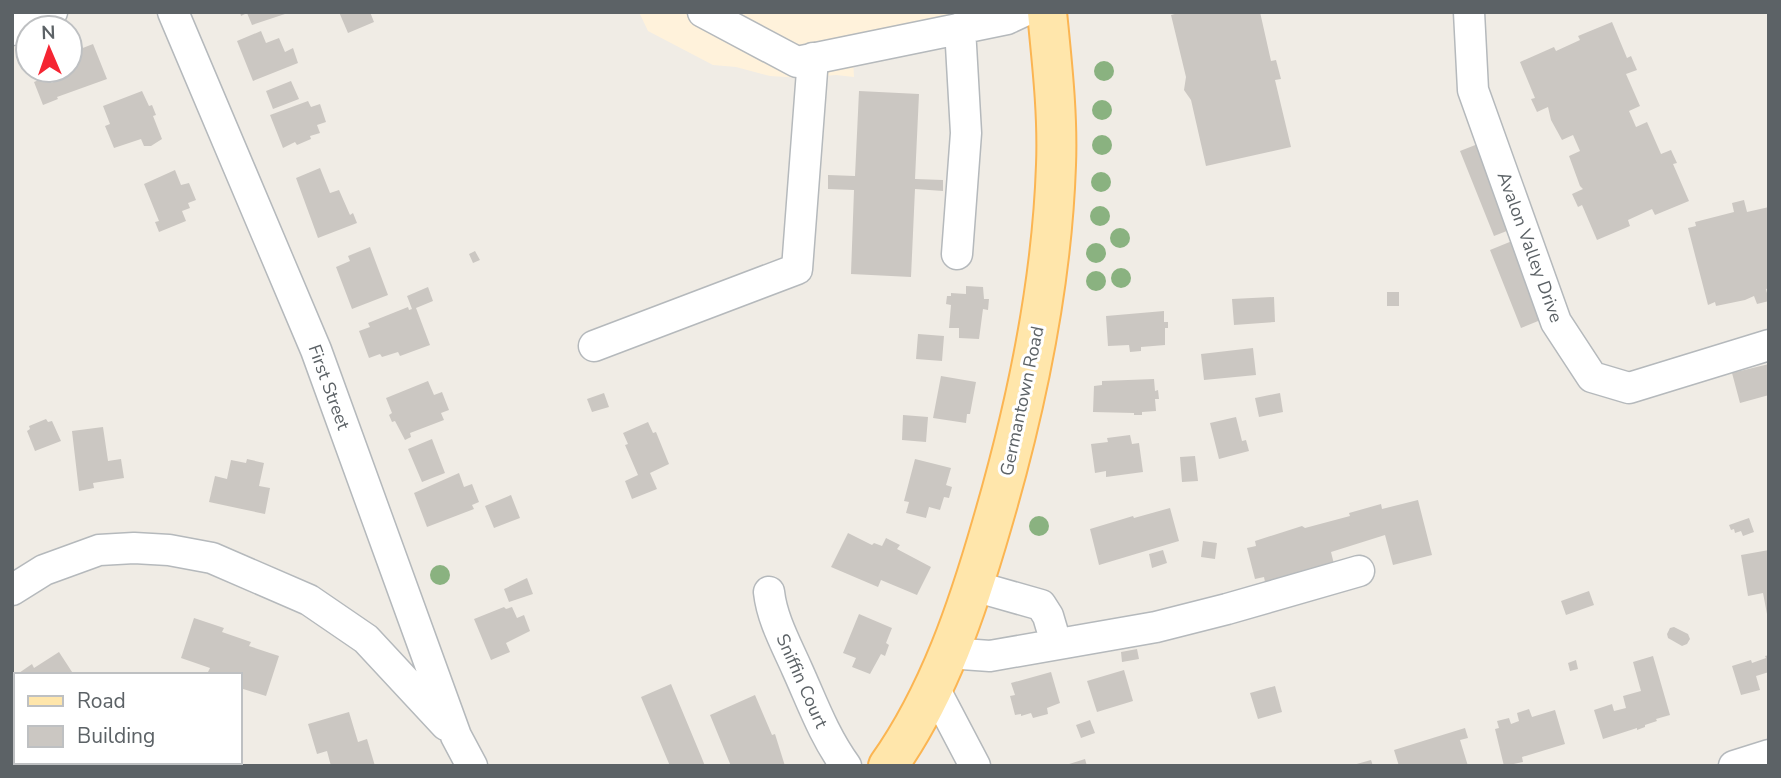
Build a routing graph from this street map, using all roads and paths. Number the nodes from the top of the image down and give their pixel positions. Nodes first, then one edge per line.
1 (52, 12) edge
2 (173, 12) edge
3 (703, 12) edge
4 (1022, 12) edge
5 (1047, 12) edge
6 (1469, 12) edge
7 (960, 28) junction
8 (12, 30) edge
9 (813, 58) junction
10 (957, 254) dead end
11 (1769, 345) edge
12 (594, 346) dead end
13 (1359, 570) dead end
14 (974, 586) junction
15 (12, 590) edge
16 (769, 592) dead end
17 (1056, 643) junction
18 (941, 669) junction
19 (456, 736) junction
20 (1769, 755) edge
21 (472, 766) edge
22 (846, 766) edge
23 (888, 766) edge
24 (975, 766) edge
25 (1734, 766) edge

1 - 8 street
2 - 19 street, First Street
3 - 9 street
4 - 7 street
5 - 14 main road, Germantown Road
6 - 11 street, Avalon Valley Drive
7 - 9 street
7 - 10 street
9 - 12 street
13 - 17 street
14 - 17 street
14 - 18 main road, Germantown Road
15 - 19 street
16 - 22 street, Sniffin Court
17 - 18 street
18 - 23 main road, Germantown Road
18 - 24 street
19 - 21 street, First Street
20 - 25 street

